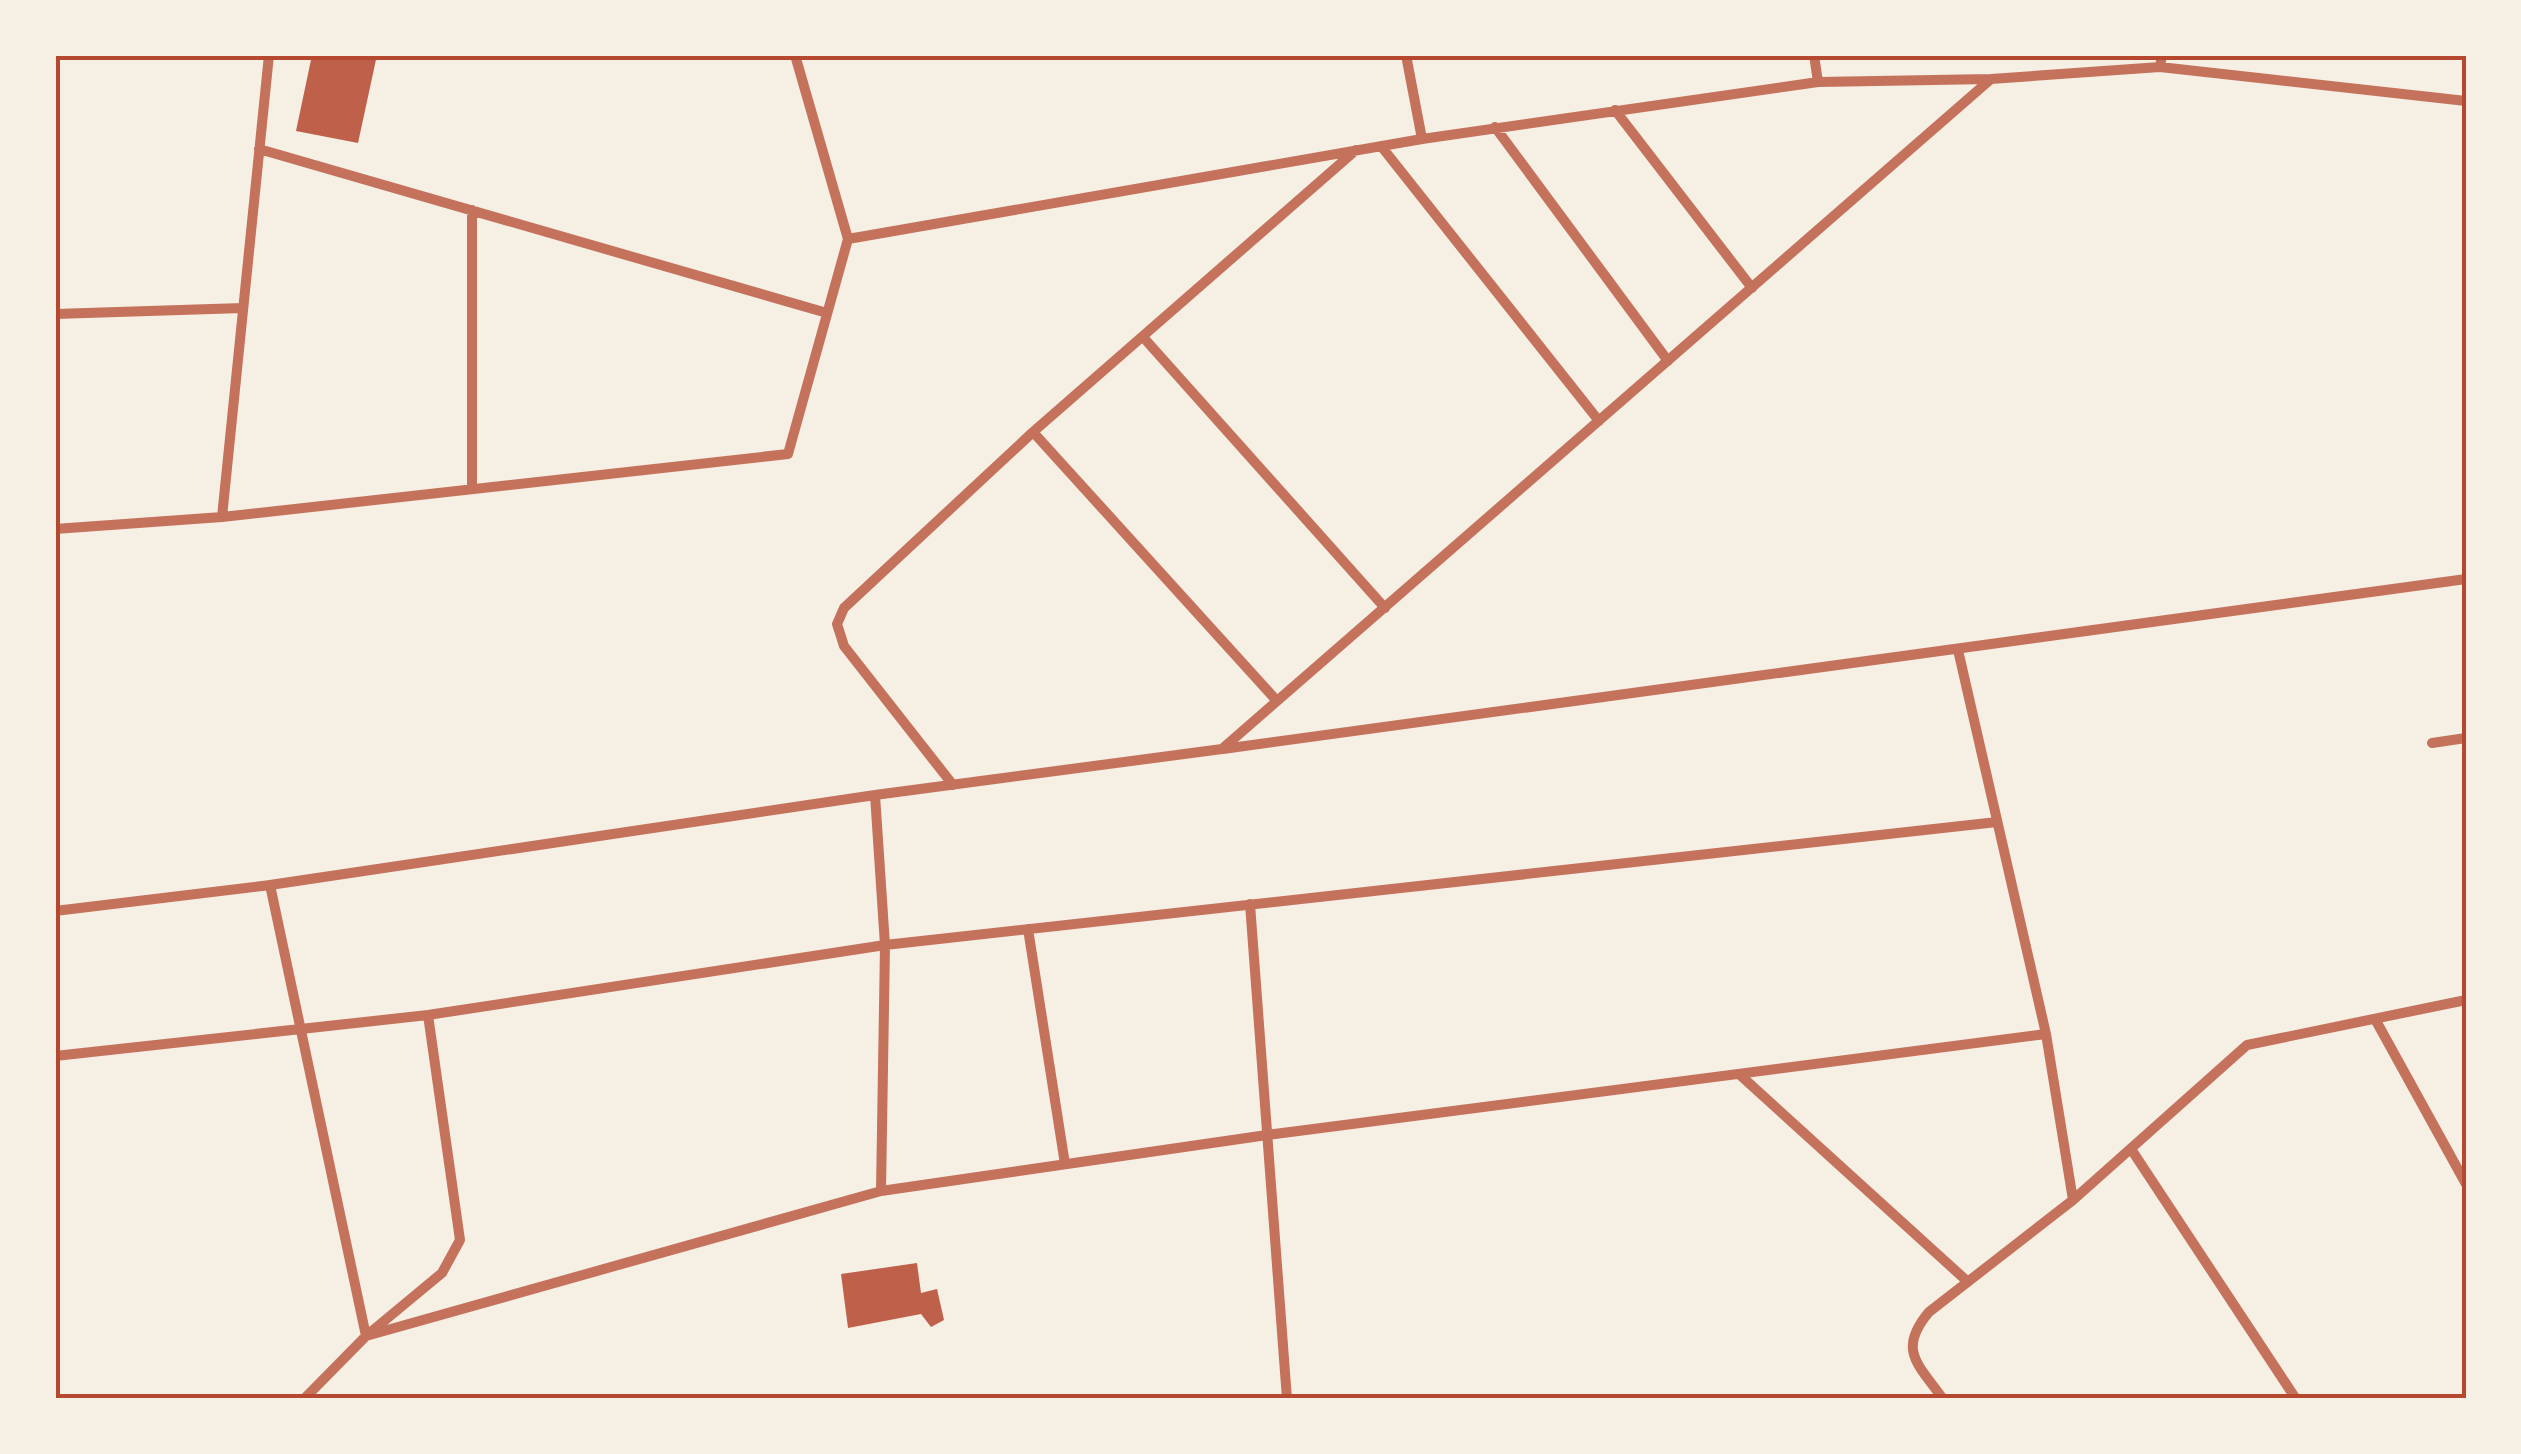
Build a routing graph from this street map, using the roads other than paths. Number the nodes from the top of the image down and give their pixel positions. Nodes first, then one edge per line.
1 (269, 55) edge
2 (795, 55) edge
3 (1406, 55) edge
4 (1814, 55) edge
5 (2161, 61) edge
6 (1992, 79) junction
7 (1818, 82) junction
8 (2466, 101) edge
9 (1615, 110) junction
10 (1494, 128) junction
11 (1422, 139) junction
12 (1381, 146) junction
13 (259, 148) junction
14 (1356, 150) junction
15 (472, 210) junction
16 (848, 239) junction
17 (1752, 288) junction
18 (244, 308) junction
19 (827, 313) junction
20 (55, 314) edge
21 (1143, 337) junction
22 (1668, 362) junction
23 (1600, 421) junction
24 (1033, 432) junction
25 (472, 489) junction
26 (222, 517) junction
27 (55, 529) edge
28 (2466, 578) edge
29 (1385, 608) junction
30 (1958, 650) junction
31 (1277, 702) junction
32 (2466, 738) edge
33 (2432, 743) dead end
34 (1222, 750) junction
35 (953, 785) junction
36 (875, 795) junction
37 (1997, 822) junction
38 (270, 885) junction
39 (1250, 904) junction
40 (55, 911) edge
41 (1028, 929) junction
42 (885, 945) junction
43 (2466, 1000) edge
44 (428, 1015) junction
45 (2375, 1018) junction
46 (302, 1027) junction
47 (2046, 1034) junction
48 (55, 1056) edge
49 (1739, 1074) junction
50 (1267, 1135) junction
51 (2131, 1149) junction
52 (1066, 1164) junction
53 (2466, 1184) edge
54 (881, 1191) junction
55 (2073, 1200) junction
56 (1968, 1282) junction
57 (366, 1336) junction
58 (304, 1399) edge
59 (1287, 1399) edge
60 (1943, 1399) edge
61 (2296, 1399) edge

1 - 13 street
2 - 16 street
3 - 11 street
4 - 7 street
5 - 6 street
5 - 8 street
6 - 7 street
6 - 17 street
7 - 9 street
9 - 10 street
9 - 17 street
10 - 11 street
10 - 22 street
11 - 12 street
12 - 14 street
12 - 23 street
13 - 15 street
13 - 18 street
14 - 16 street
14 - 21 street
15 - 19 street
15 - 25 street
16 - 19 street
17 - 22 street
18 - 20 street
18 - 26 street
19 - 25 street
21 - 24 street
21 - 29 street
22 - 23 street
23 - 29 street
24 - 31 street
24 - 35 street
25 - 26 street
26 - 27 street
28 - 30 street
29 - 31 street
30 - 34 street
30 - 37 street
31 - 34 street
32 - 33 street
34 - 35 street
35 - 36 street
36 - 38 street
36 - 42 street
37 - 39 street
37 - 47 street
38 - 40 street
38 - 46 street
39 - 41 street
39 - 50 street
41 - 42 street
41 - 52 street
42 - 44 street
42 - 54 street
43 - 45 street
44 - 46 street
44 - 57 street
45 - 51 street
45 - 53 street
46 - 48 street
46 - 57 street
47 - 49 street
47 - 55 street
49 - 50 street
49 - 56 street
50 - 52 street
50 - 59 street
51 - 55 street
51 - 61 street
52 - 54 street
54 - 57 street
55 - 56 street
56 - 60 street
57 - 58 street

